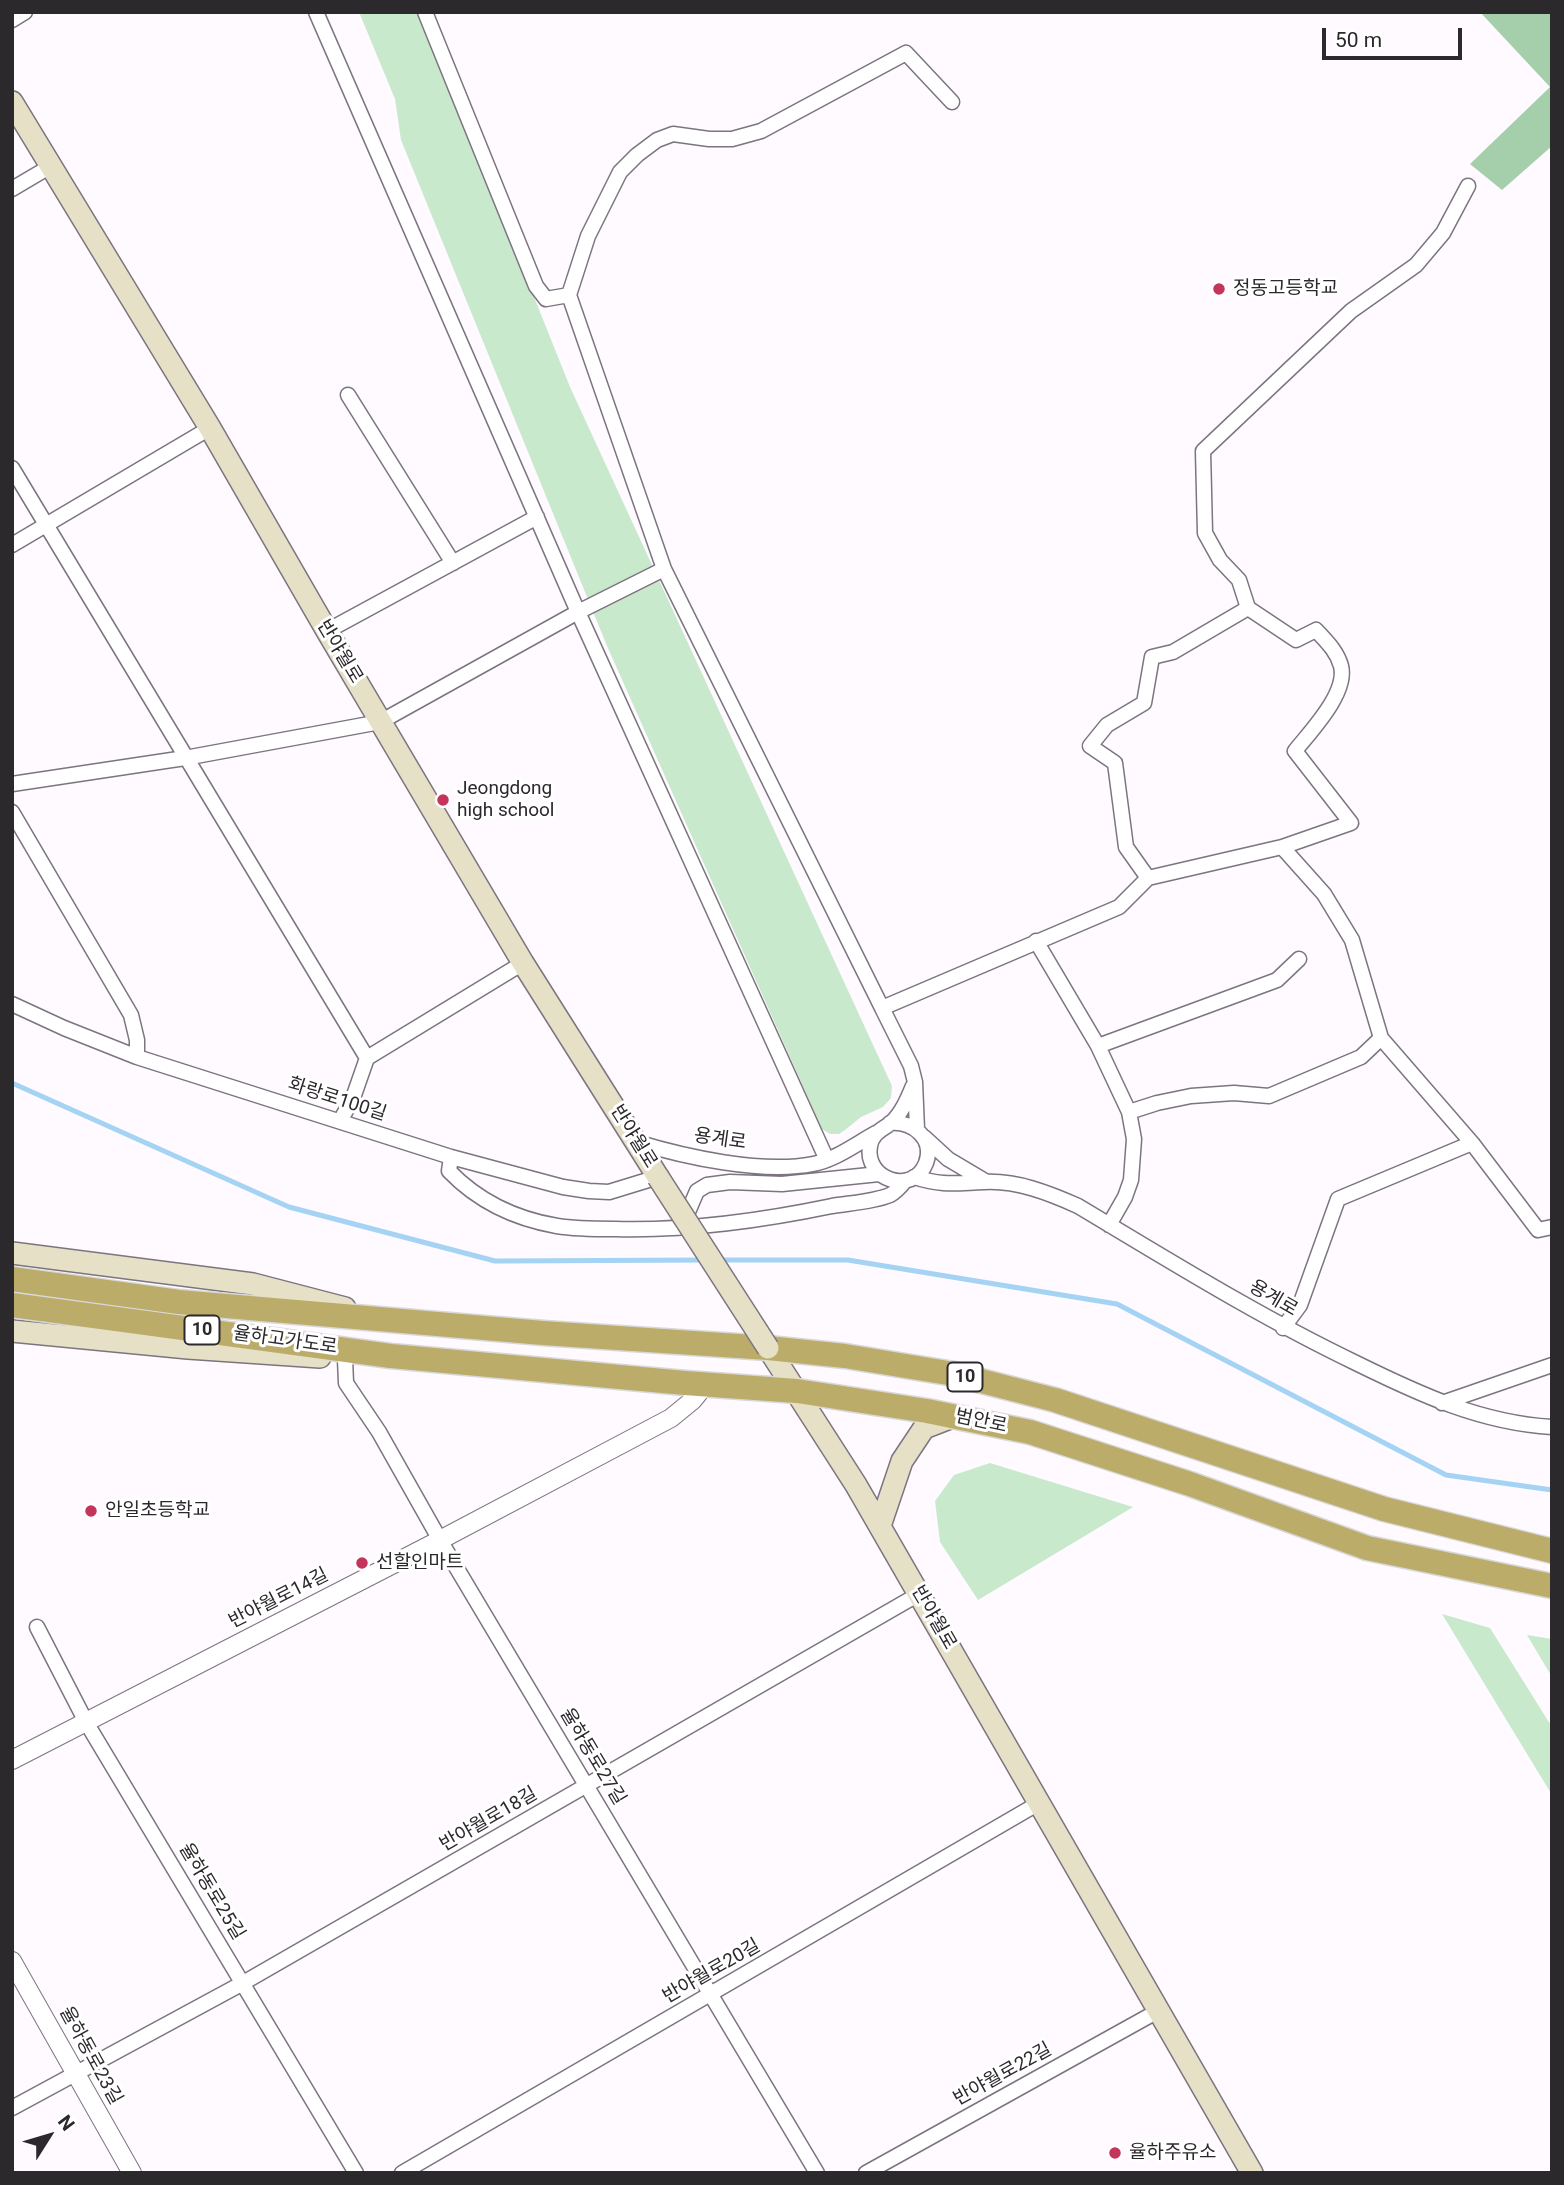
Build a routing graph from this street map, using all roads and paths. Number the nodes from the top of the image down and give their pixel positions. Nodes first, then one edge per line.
1 (25, 12) edge
2 (316, 12) edge
3 (425, 12) edge
4 (12, 20) edge
5 (12, 102) edge
6 (952, 102) dead end
7 (51, 166) junction
8 (1468, 186) dead end
9 (12, 189) edge
10 (569, 295) junction
11 (348, 395) dead end
12 (210, 428) junction
13 (12, 468) edge
14 (537, 517) junction
15 (46, 524) junction
16 (12, 545) edge
17 (453, 563) junction
18 (664, 569) junction
19 (1248, 608) junction
20 (578, 612) junction
21 (327, 631) junction
22 (380, 722) junction
23 (185, 758) junction
24 (12, 784) edge
25 (12, 812) edge
26 (1282, 847) junction
27 (1148, 878) junction
28 (1036, 941) junction
29 (1299, 959) dead end
30 (523, 964) junction
31 (12, 1004) edge
32 (882, 1008) junction
33 (1381, 1038) junction
34 (1098, 1046) junction
35 (137, 1057) junction
36 (367, 1058) junction
37 (915, 1082) junction
38 (1129, 1112) junction
39 (340, 1121) junction
40 (890, 1124) junction
41 (876, 1133) junction
42 (920, 1133) junction
43 (636, 1142) junction
44 (1472, 1143) junction
45 (451, 1157) junction
46 (827, 1160) junction
47 (879, 1174) junction
48 (658, 1177) junction
49 (910, 1179) junction
50 (985, 1181) junction
51 (685, 1219) junction
52 (1109, 1225) junction
53 (1552, 1227) edge
54 (12, 1253) edge
55 (12, 1279) edge
56 (12, 1305) edge
57 (391, 1321) junction
58 (1283, 1328) junction
59 (12, 1331) edge
60 (768, 1348) junction
61 (391, 1356) junction
62 (345, 1359) junction
63 (1552, 1365) edge
64 (705, 1385) junction
65 (797, 1391) junction
66 (1442, 1403) junction
67 (955, 1416) junction
68 (1552, 1427) edge
69 (880, 1527) junction
70 (440, 1540) junction
71 (1552, 1541) edge
72 (1517, 1542) junction
73 (1552, 1551) edge
74 (1551, 1586) edge
75 (919, 1594) junction
76 (37, 1628) dead end
77 (86, 1722) junction
78 (12, 1760) edge
79 (587, 1786) junction
80 (1039, 1803) junction
81 (12, 1961) edge
82 (243, 1983) junction
83 (711, 1995) junction
84 (1158, 2011) junction
85 (75, 2073) junction
86 (12, 2108) edge
87 (132, 2173) edge
88 (356, 2173) edge
89 (402, 2173) edge
90 (817, 2173) edge
91 (866, 2173) edge
92 (1252, 2173) edge

1 - 4 street
2 - 14 street
3 - 10 street
5 - 7 main road, 반야월로
6 - 10 street
7 - 9 street
7 - 12 main road, 반야월로
8 - 19 street
10 - 18 street
11 - 17 street
12 - 15 street
12 - 21 main road, 반야월로
13 - 15 street
14 - 17 street
14 - 20 street
15 - 16 street
15 - 23 street
17 - 21 street
18 - 20 street
18 - 32 street
19 - 26 street
19 - 27 street
20 - 22 street
20 - 46 street
21 - 22 main road, 반야월로
22 - 23 street
22 - 30 main road, 반야월로
23 - 24 street
23 - 36 street
25 - 35 street
26 - 27 street
26 - 33 street
27 - 28 street
28 - 32 street
28 - 34 street
29 - 34 street
30 - 36 street
30 - 43 main road, 반야월로
31 - 35 street, 화랑로100길
32 - 37 street
33 - 38 street
33 - 44 street
34 - 38 street
35 - 39 street, 화랑로100길
36 - 39 street
37 - 40 street
37 - 42 street
38 - 52 street
39 - 45 street, 화랑로100길
40 - 41 street
40 - 42 street
41 - 46 street, 용계로
41 - 47 street
42 - 49 street
42 - 50 street, 용계로
43 - 46 street, 용계로
43 - 48 main road, 반야월로
44 - 53 street
44 - 58 street
45 - 48 street, 화랑로100길
45 - 49 street
47 - 49 street
47 - 51 street, 용계로
48 - 51 main road, 반야월로, bridge
49 - 50 street, 용계로
50 - 52 street, 용계로
51 - 60 main road, 반야월로, bridge
52 - 58 street, 용계로
54 - 57 main road
55 - 57 highway, 율하고가도로 / 10
56 - 61 highway, 율하고가도로 / 10
57 - 60 highway, 범안로 / 10
58 - 66 street, 용계로
59 - 62 main road
60 - 65 main road, 반야월로
60 - 72 highway, 범안로 / 10
61 - 62 main road
61 - 64 highway, 범안로 / 10
62 - 70 street, 율하동로27길
63 - 66 street
64 - 65 highway, 범안로 / 10
64 - 70 street, 반야월로14길
65 - 67 highway, 범안로 / 10
65 - 69 main road, 반야월로
66 - 68 street, 용계로
67 - 69 main road
67 - 74 highway, 범안로 / 10
69 - 75 main road, 반야월로
70 - 77 street, 반야월로14길
70 - 79 street, 율하동로27길
71 - 72 street
72 - 73 highway, 범안로 / 10
75 - 79 street, 반야월로18길
75 - 80 main road, 반야월로
76 - 77 street, 율하동로25길
77 - 78 street, 반야월로14길
77 - 82 street, 율하동로25길
79 - 82 street, 반야월로18길
79 - 83 street, 율하동로27길
80 - 83 street, 반야월로20길
80 - 84 main road, 반야월로
81 - 85 street, 율하동로23길
82 - 85 street, 반야월로18길
82 - 88 street, 율하동로25길
83 - 89 street, 반야월로20길
83 - 90 street, 율하동로27길
84 - 91 street, 반야월로22길
84 - 92 main road, 반야월로
85 - 86 street, 반야월로18길
85 - 87 street, 율하동로23길

